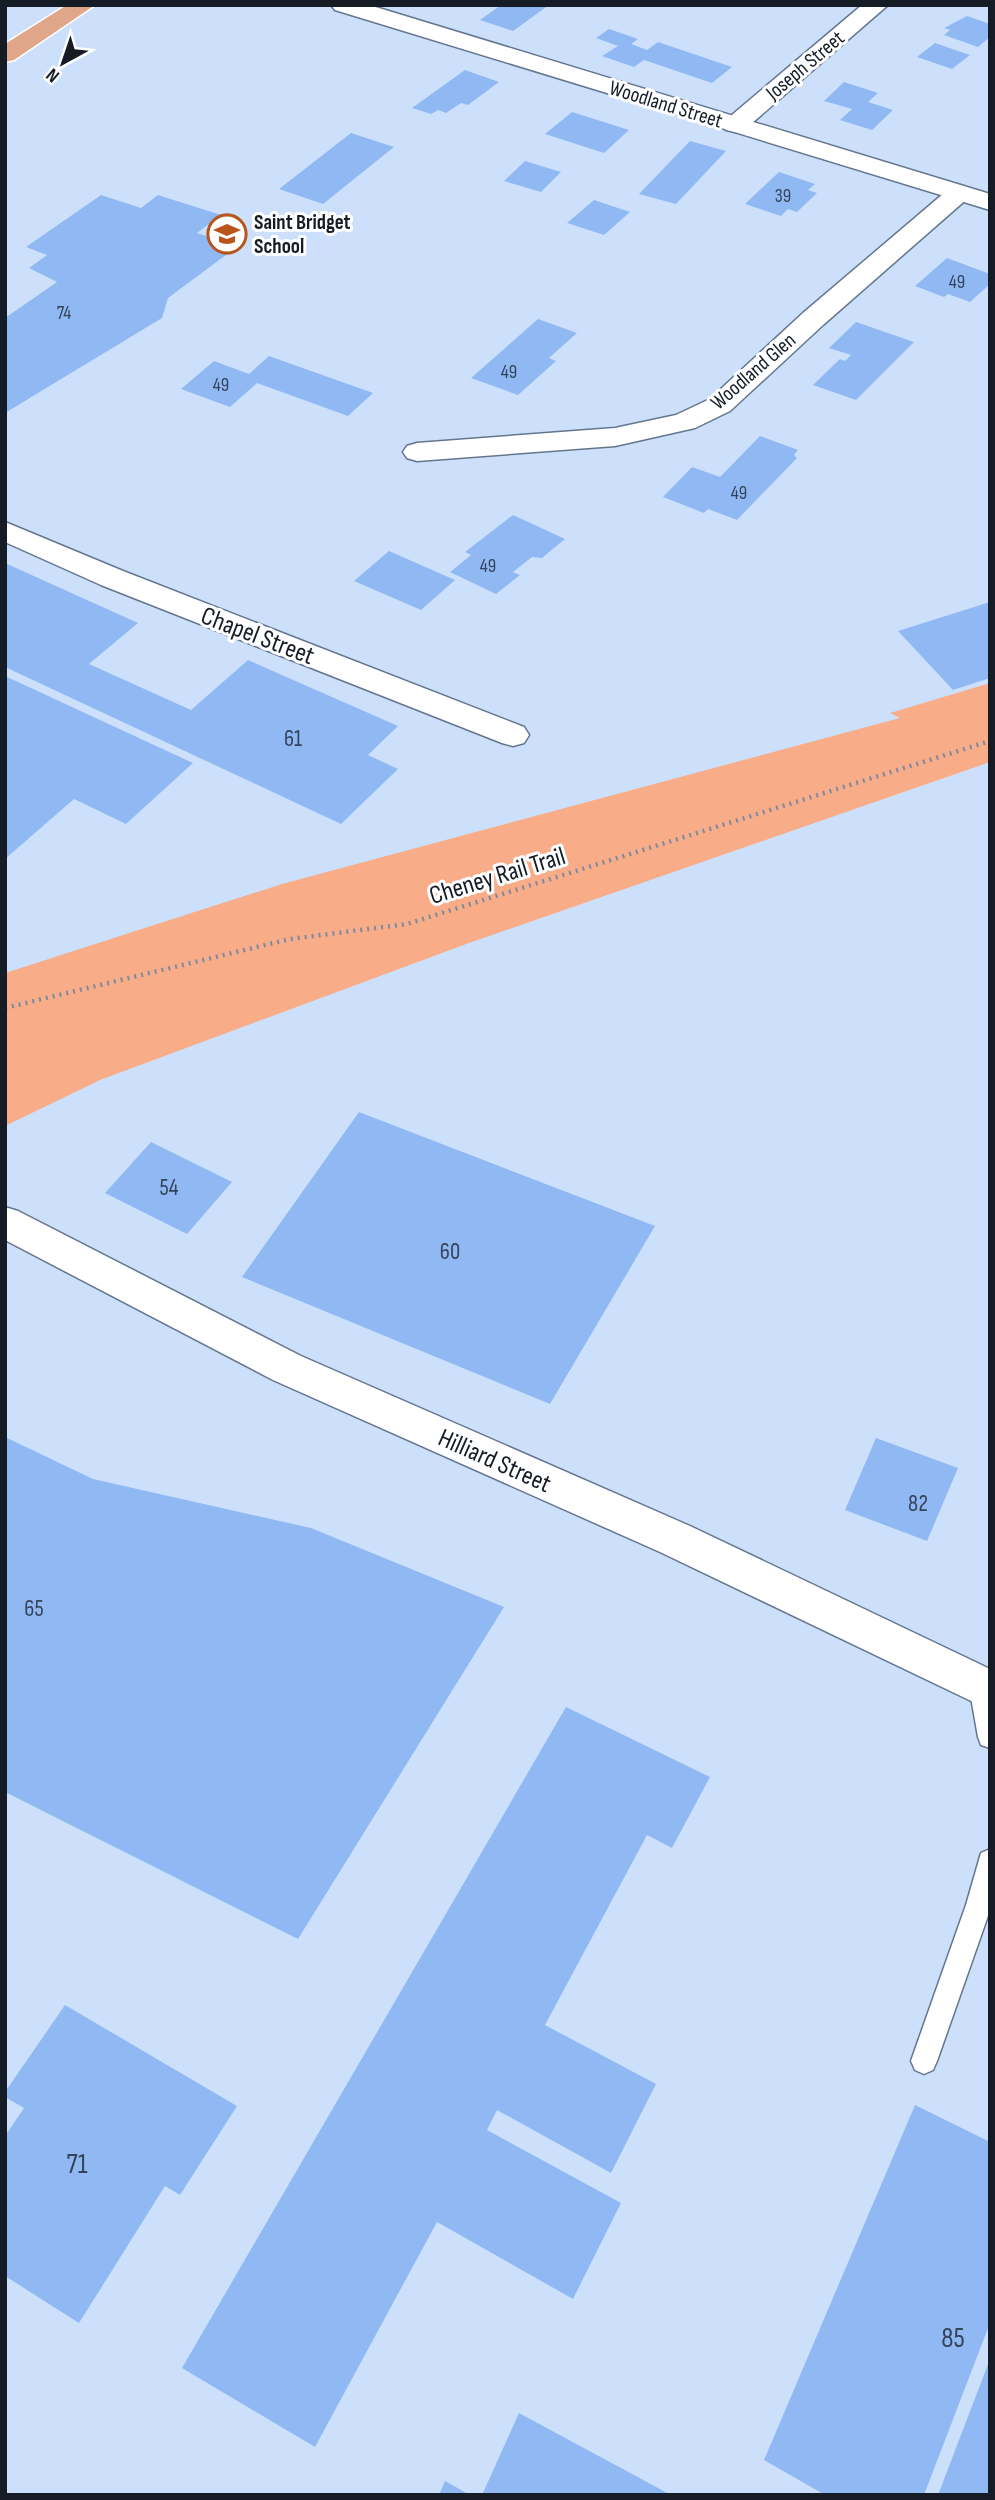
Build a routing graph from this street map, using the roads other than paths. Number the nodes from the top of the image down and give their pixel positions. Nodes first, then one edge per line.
1 (83, 5) edge
2 (343, 5) edge
3 (876, 5) edge
4 (5, 55) edge
5 (735, 125) junction
6 (959, 193) junction
7 (990, 202) edge
8 (417, 452) dead end
9 (5, 531) edge
10 (513, 735) dead end
11 (5, 1222) edge
12 (985, 1688) edge
13 (990, 1737) edge
14 (990, 1861) edge
15 (984, 1908) edge
16 (923, 2061) dead end

1 - 4 main road
2 - 5 street, Woodland Street
3 - 5 street, Joseph Street
5 - 6 street, Woodland Street
6 - 7 street, Woodland Street
6 - 8 street, Woodland Glen
9 - 10 street, Chapel Street
11 - 12 street, Hilliard Street
12 - 13 lane
14 - 15 lane
15 - 16 lane

